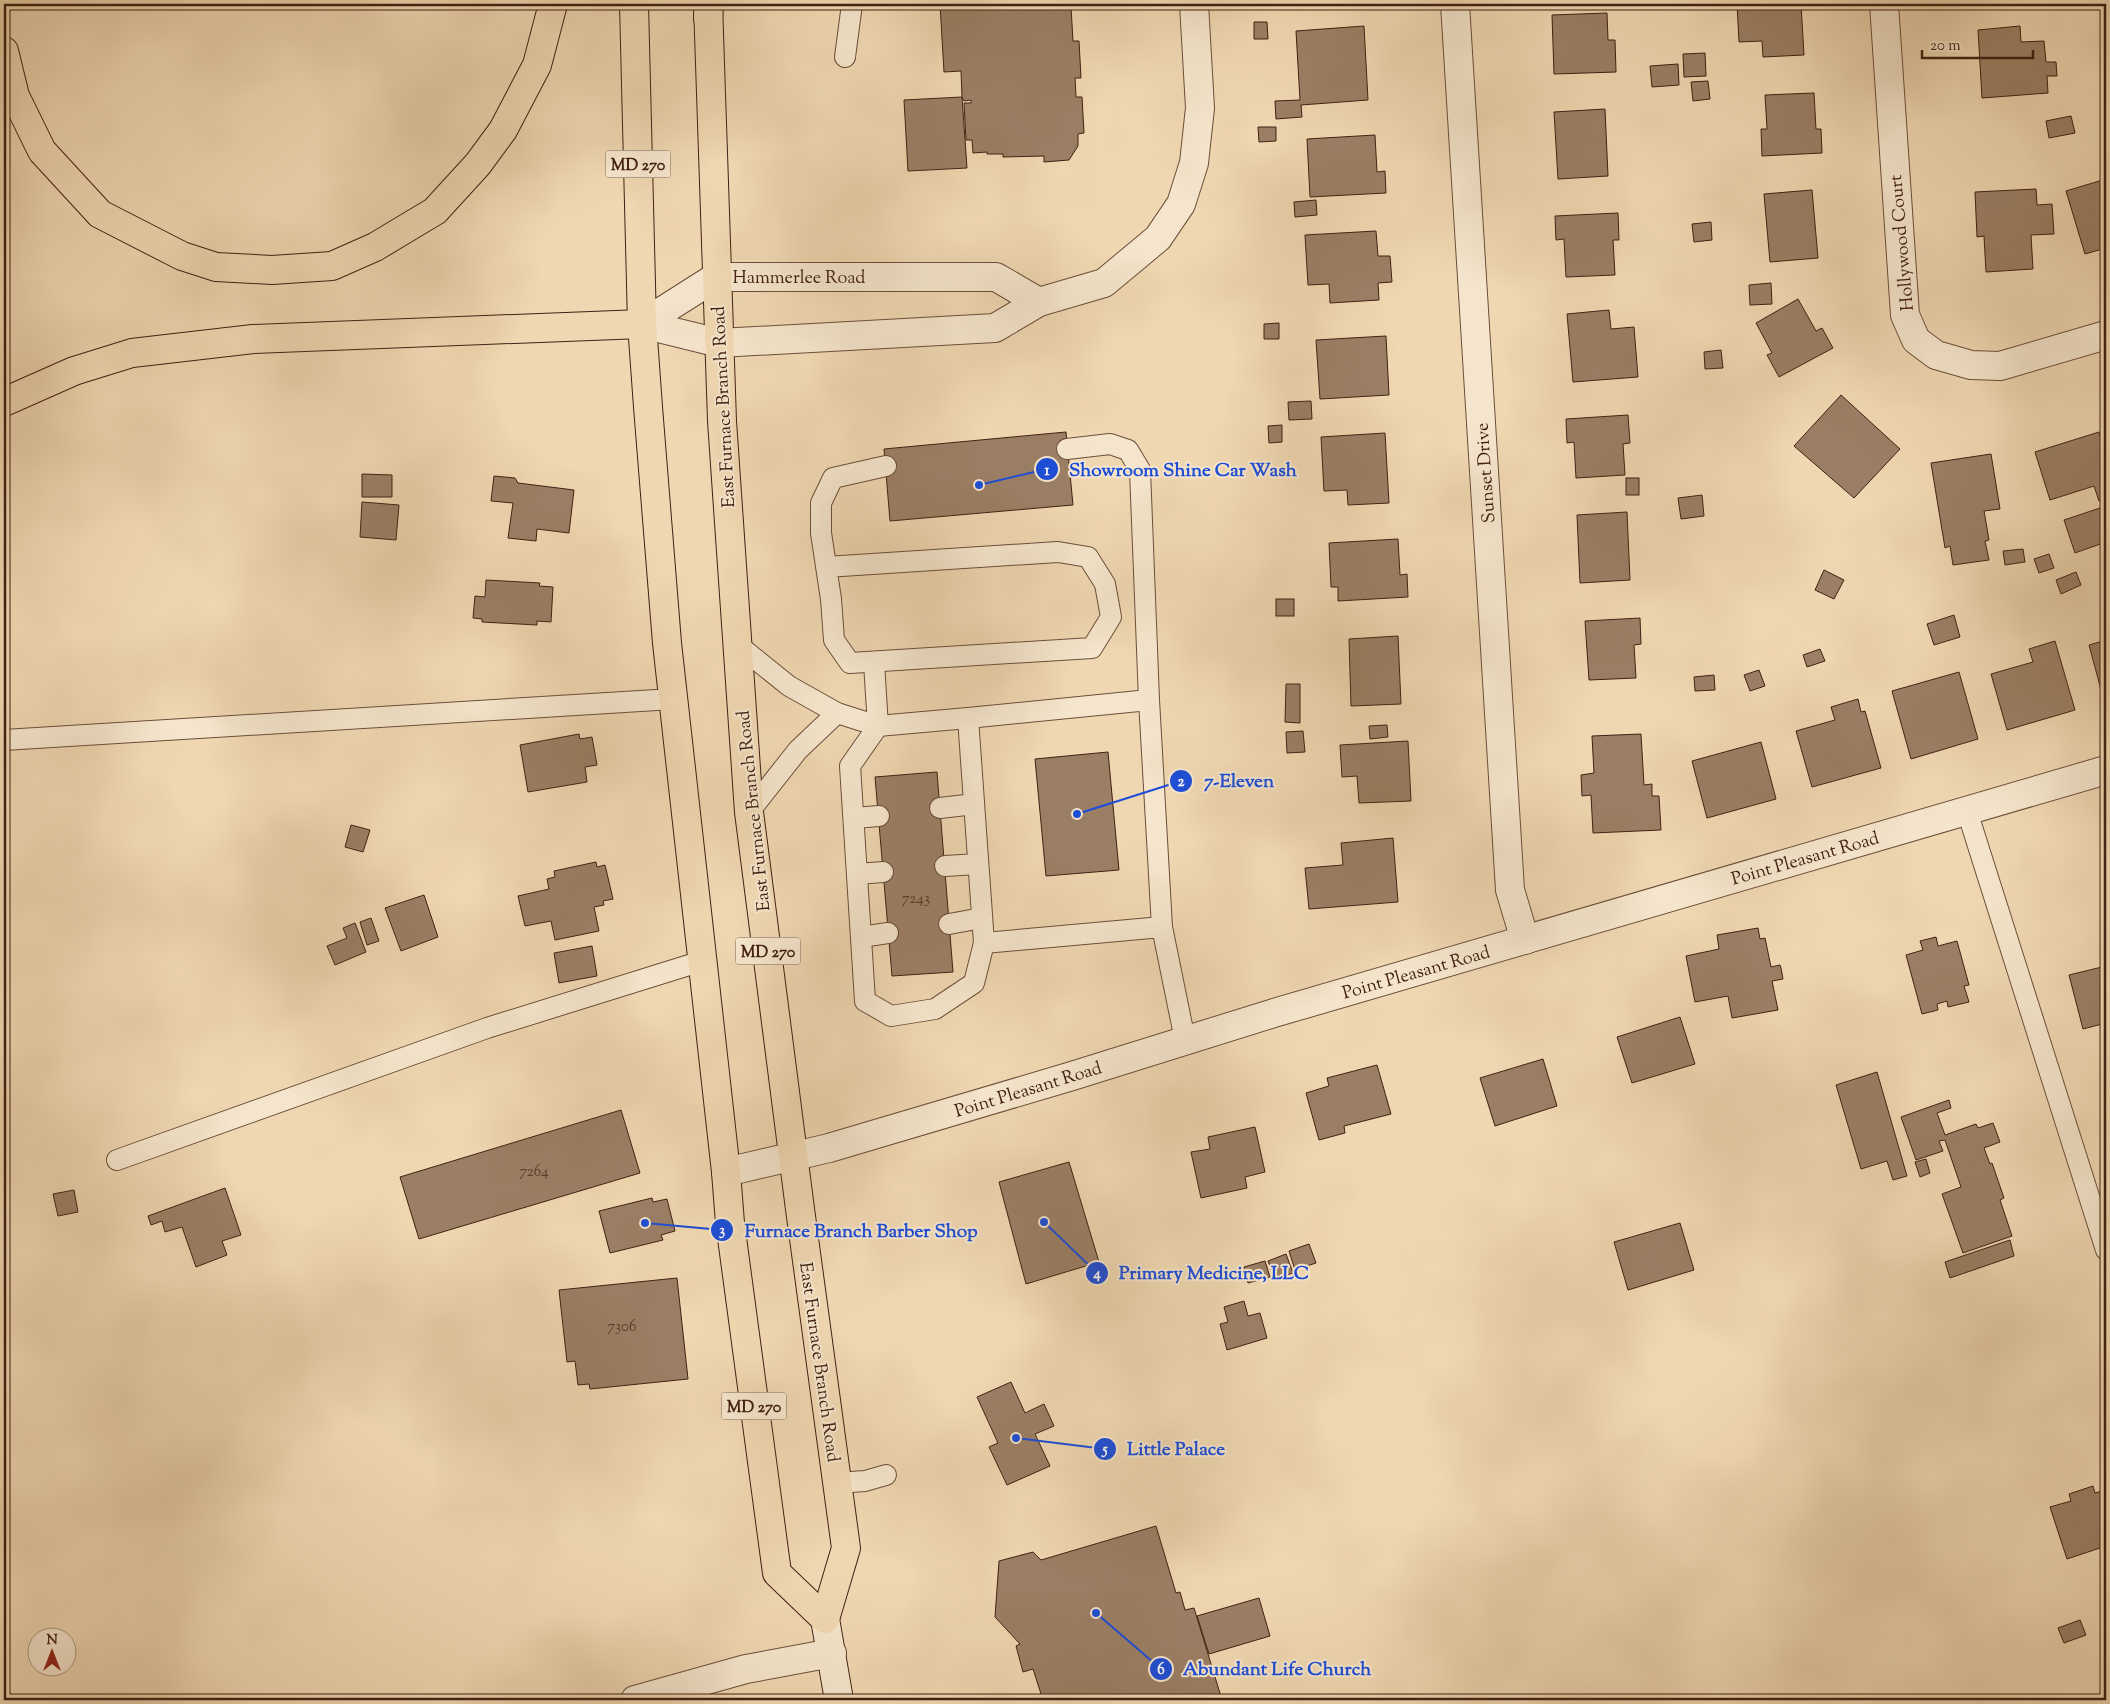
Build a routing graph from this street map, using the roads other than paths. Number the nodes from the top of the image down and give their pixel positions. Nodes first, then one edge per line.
1 (552, 4) edge
2 (634, 4) edge
3 (852, 4) edge
4 (1194, 4) edge
5 (1456, 4) edge
6 (1884, 4) edge
7 (708, 9) edge
8 (4, 51) edge
9 (845, 57) dead end
10 (716, 277) junction
11 (1039, 302) junction
12 (642, 324) junction
13 (2106, 335) edge
14 (719, 343) junction
15 (4, 402) edge
16 (1068, 449) dead end
17 (886, 466) dead end
18 (826, 567) junction
19 (738, 645) junction
20 (874, 663) junction
21 (673, 699) junction
22 (1149, 700) junction
23 (837, 714) junction
24 (968, 718) junction
25 (878, 726) junction
26 (4, 740) edge
27 (2106, 770) edge
28 (974, 804) junction
29 (940, 808) dead end
30 (1967, 810) junction
31 (749, 812) junction
32 (878, 816) dead end
33 (854, 818) junction
34 (978, 864) junction
35 (944, 866) dead end
36 (883, 872) dead end
37 (857, 874) junction
38 (982, 918) junction
39 (949, 924) dead end
40 (1162, 927) junction
41 (888, 934) dead end
42 (861, 937) junction
43 (1525, 940) junction
44 (984, 943) junction
45 (702, 961) junction
46 (1185, 1040) junction
47 (794, 1156) junction
48 (117, 1160) dead end
49 (726, 1172) junction
50 (2106, 1250) edge
51 (886, 1475) dead end
52 (837, 1483) junction
53 (825, 1619) junction
54 (832, 1653) junction
55 (635, 1700) edge
56 (839, 1700) edge

1 - 8 main road
2 - 12 main road, MD 270
3 - 9 lane
4 - 11 street
5 - 43 street, Sunset Drive
6 - 13 street, Hollywood Court
7 - 10 main road, East Furnace Branch Road / MD 270
10 - 11 street, Hammerlee Road
10 - 12 street, Hammerlee Road
10 - 14 main road, East Furnace Branch Road / MD 270
11 - 14 street
12 - 14 street
12 - 15 main road
12 - 21 main road, MD 270
14 - 19 main road, East Furnace Branch Road / MD 270
16 - 22 lane
17 - 18 lane
18 - 20 lane
18 - 20 lane
19 - 23 lane
19 - 31 main road, East Furnace Branch Road / MD 270
20 - 25 lane
21 - 26 lane
21 - 45 main road, MD 270
22 - 24 lane
22 - 40 lane
23 - 25 lane
23 - 31 lane
24 - 25 lane
24 - 28 lane
25 - 33 lane
27 - 30 street, Point Pleasant Road
28 - 29 lane
28 - 34 lane
30 - 43 street, Point Pleasant Road
30 - 50 lane
31 - 47 main road, East Furnace Branch Road / MD 270
32 - 33 lane
33 - 37 lane
34 - 35 lane
34 - 38 lane
36 - 37 lane
37 - 42 lane
38 - 39 lane
38 - 44 lane
40 - 44 lane
40 - 46 lane
41 - 42 lane
42 - 44 lane
43 - 46 street, Point Pleasant Road
45 - 48 lane
45 - 49 main road, MD 270
46 - 47 street, Point Pleasant Road
47 - 49 street, Point Pleasant Road
47 - 52 main road, East Furnace Branch Road / MD 270
49 - 53 main road, MD 270
51 - 52 lane
52 - 53 main road, East Furnace Branch Road / MD 270
53 - 54 street, East Furnace Branch Road / MD 270
54 - 55 street
54 - 56 street, East Furnace Branch Road / MD 270

